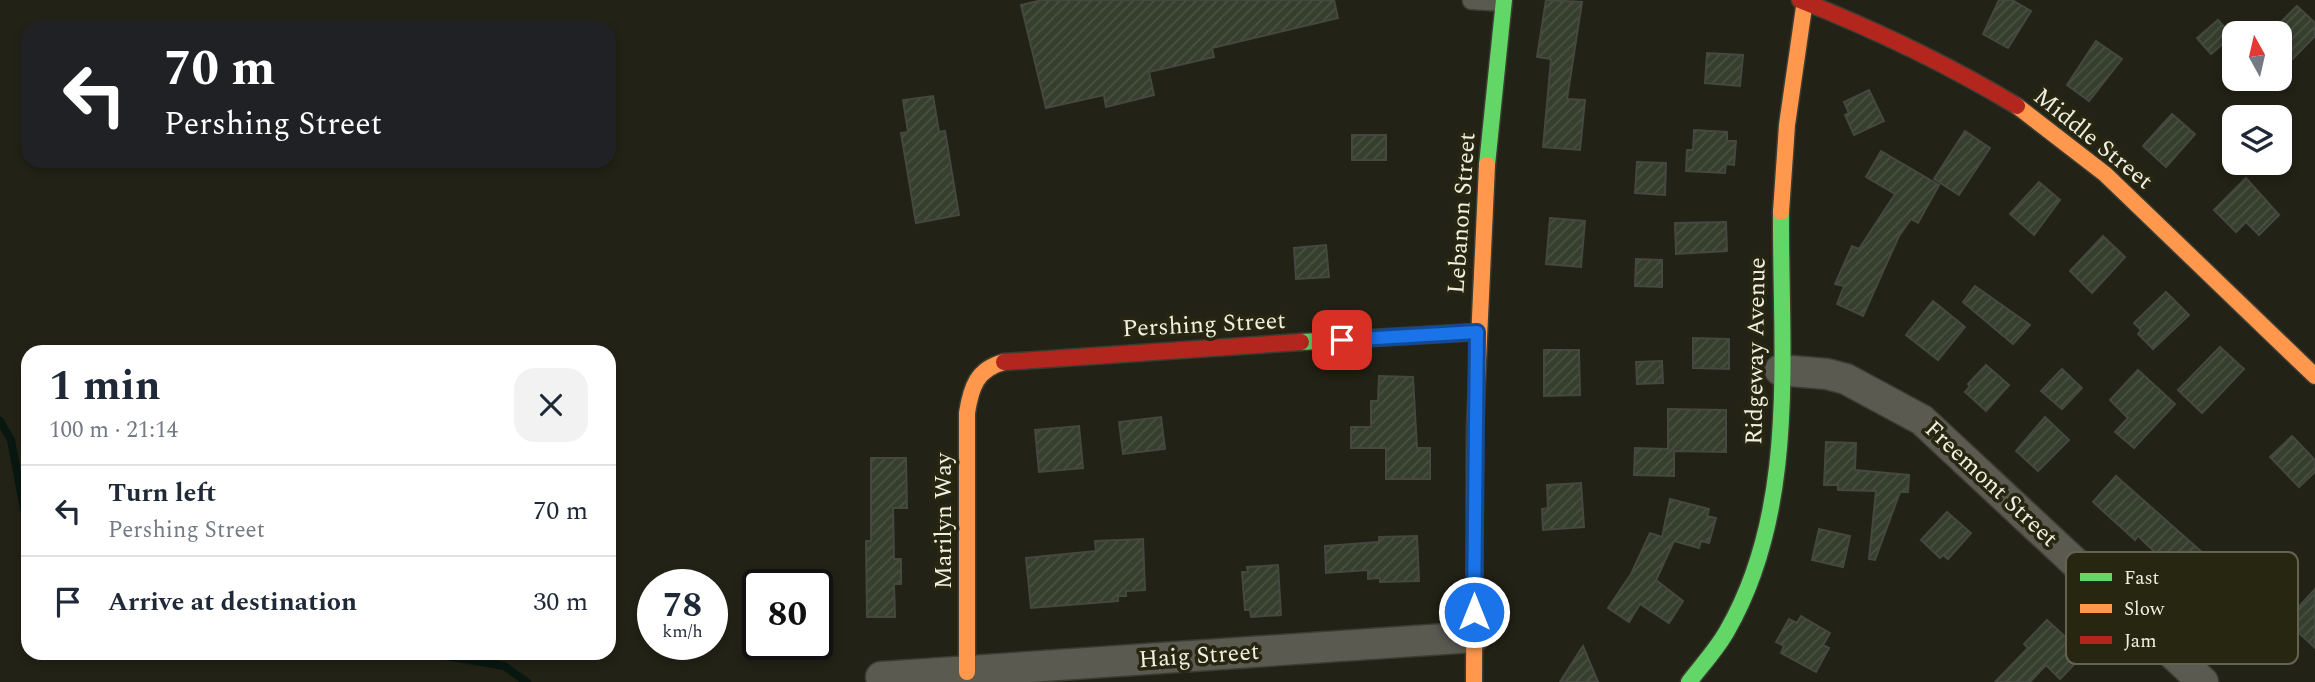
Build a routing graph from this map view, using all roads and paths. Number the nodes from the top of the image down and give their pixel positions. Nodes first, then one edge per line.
1 (1471, 1) edge
2 (1803, 1) edge
3 (1504, 2) edge
4 (1477, 332) junction
5 (1780, 370) junction
6 (979, 374) joint
7 (2315, 376) edge
8 (2066, 554) edge
9 (1474, 637) junction
10 (2184, 664) edge
11 (967, 672) junction
12 (881, 677) dead end
13 (1475, 682) edge
14 (1689, 682) edge
15 (2203, 682) edge

1 - 3 lane
2 - 5 main road, Ridgeway Avenue
2 - 7 main road, Middle Street
3 - 4 main road, Lebanon Street
4 - 6 main road, Pershing Street
4 - 9 main road, Lebanon Street
5 - 8 street, Freemont Street
5 - 14 main road, Ridgeway Avenue
6 - 11 main road, Marilyn Way
9 - 11 street, Haig Street
9 - 13 main road, Lebanon Street
10 - 15 street, Freemont Street
11 - 12 street, Haig Street

